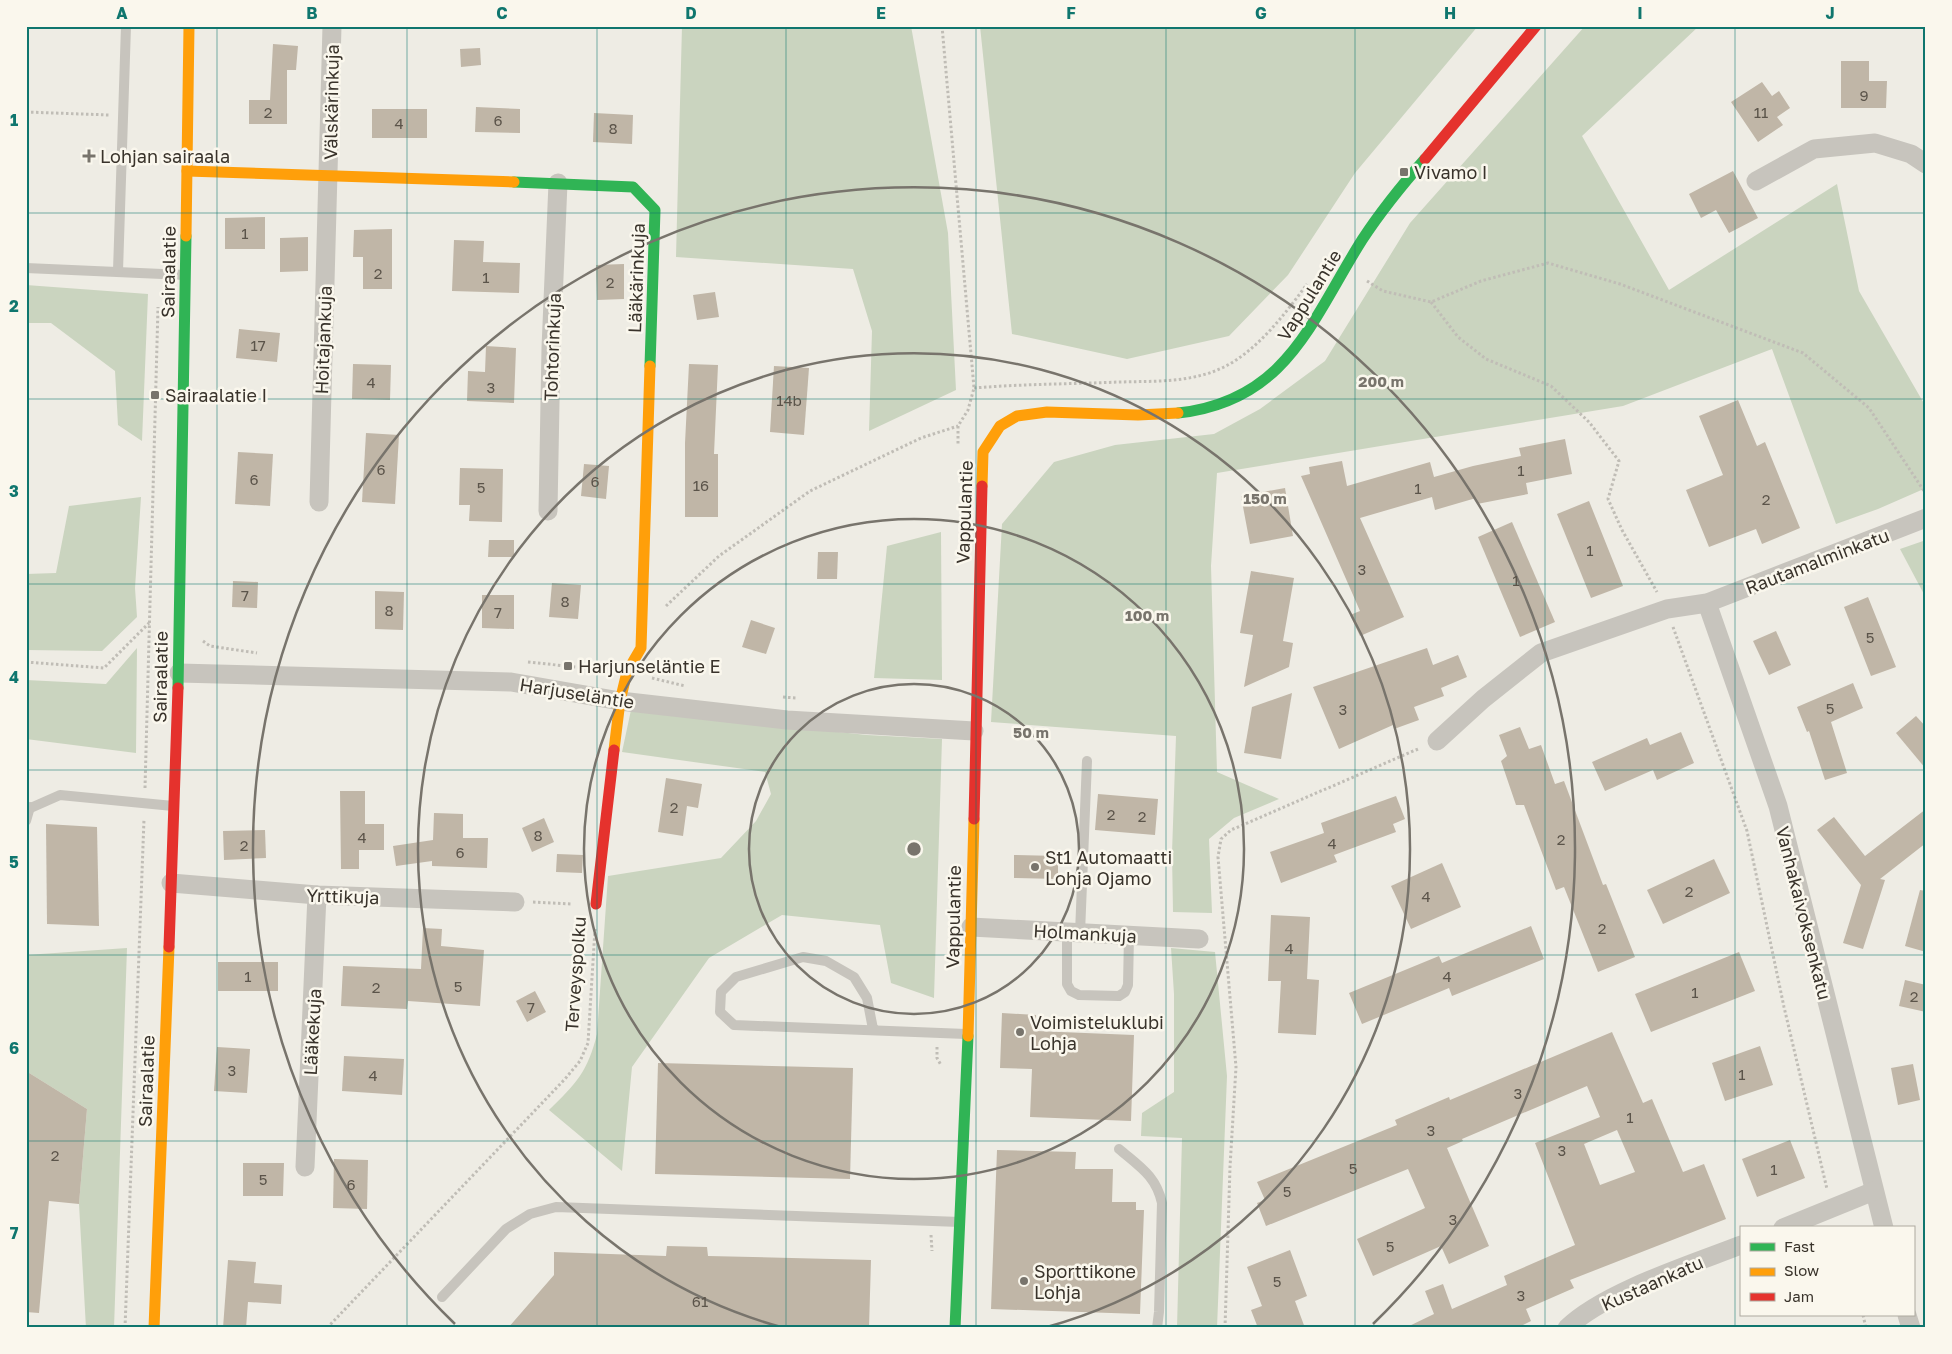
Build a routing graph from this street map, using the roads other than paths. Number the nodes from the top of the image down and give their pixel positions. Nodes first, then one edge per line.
1 (126, 26) edge
2 (189, 26) edge
3 (332, 26) edge
4 (1536, 26) edge
5 (1926, 164) edge
6 (187, 171) junction
7 (329, 178) junction
8 (1756, 181) dead end
9 (558, 183) junction
10 (26, 268) edge
11 (118, 271) junction
12 (185, 274) junction
13 (319, 502) dead end
14 (548, 511) dead end
15 (1926, 518) edge
16 (1707, 603) junction
17 (627, 672) joint
18 (179, 673) junction
19 (620, 700) junction
20 (974, 731) junction
21 (1437, 741) road end
22 (1087, 761) dead end
23 (174, 806) junction
24 (28, 808) edge
25 (26, 821) edge
26 (171, 884) junction
27 (317, 896) junction
28 (515, 902) road end
29 (596, 904) road end
30 (970, 927) junction
31 (1074, 932) junction
32 (1129, 936) junction
33 (1199, 939) dead end
34 (873, 1029) junction
35 (967, 1034) junction
36 (1119, 1149) dead end
37 (305, 1168) dead end
38 (1874, 1191) junction
39 (961, 1222) junction
40 (1788, 1226) edge
41 (1883, 1226) edge
42 (1740, 1245) edge
43 (442, 1297) dead end
44 (1907, 1316) edge
45 (154, 1328) edge
46 (955, 1328) edge
47 (1157, 1328) edge
48 (1567, 1328) edge
49 (1911, 1328) edge

1 - 11 lane
2 - 6 street, Sairaalatie
3 - 7 street, Välskärinkuja
4 - 20 street, Vappulantie
5 - 8 street
6 - 7 street, Lääkärinkuja
6 - 12 street, Sairaalatie
7 - 9 street, Lääkärinkuja
7 - 13 street, Hoitajankuja
9 - 14 street, Tohtorinkuja
9 - 17 street, Lääkärinkuja
10 - 11 lane
11 - 12 lane
12 - 18 street, Sairaalatie
15 - 16 street, Rautamalminkatu
16 - 21 street, Rautamalminkatu
16 - 38 street, Vanhakaivoksenkatu
17 - 19 street, Terveyspolku
18 - 19 street, Harjuseläntie
18 - 23 street, Sairaalatie
19 - 20 street, Harjuseläntie
19 - 29 street, Terveyspolku
20 - 30 street, Vappulantie
22 - 31 lane
23 - 24 lane
23 - 26 street, Sairaalatie
24 - 25 lane
26 - 27 street, Yrttikuja
26 - 45 street, Sairaalatie
27 - 28 street, Yrttikuja
27 - 37 street, Lääkekuja
30 - 31 street, Holmankuja
30 - 35 street, Vappulantie
31 - 32 street, Holmankuja
31 - 32 lane
32 - 33 street, Holmankuja
34 - 34 lane
34 - 35 lane
35 - 39 street, Vappulantie
36 - 47 lane
38 - 40 street
38 - 41 street, Vanhakaivoksenkatu
39 - 43 lane
39 - 46 street, Vappulantie
42 - 48 street, Kustaankatu
44 - 49 street

